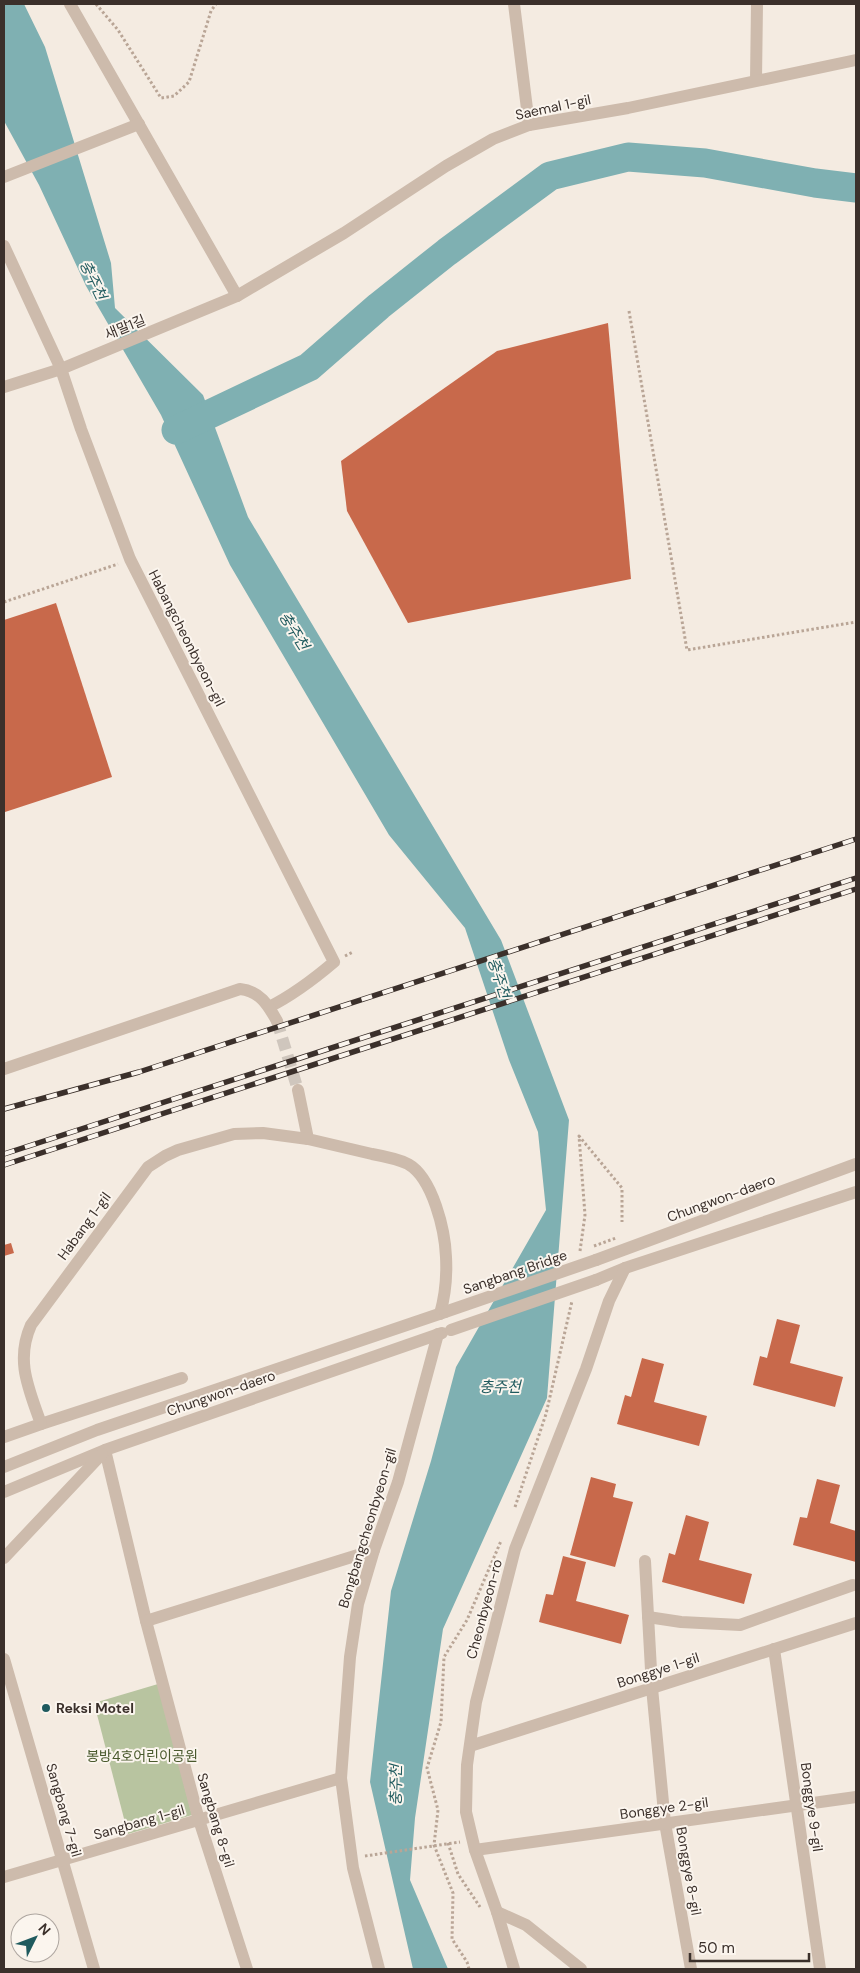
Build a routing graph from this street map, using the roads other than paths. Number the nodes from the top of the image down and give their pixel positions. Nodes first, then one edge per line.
1 (70, 4) edge
2 (514, 4) edge
3 (757, 4) edge
4 (856, 60) edge
5 (756, 80) junction
6 (138, 124) junction
7 (529, 125) junction
8 (4, 177) edge
9 (4, 246) edge
10 (237, 296) junction
11 (200, 313) joint
12 (62, 369) junction
13 (4, 387) edge
14 (270, 1007) junction
15 (277, 1021) tunnel mouth
16 (4, 1069) edge
17 (298, 1090) tunnel mouth
18 (308, 1139) junction
19 (856, 1164) edge
20 (856, 1192) edge
21 (596, 1260) joint
22 (626, 1268) junction
23 (442, 1313) junction
24 (438, 1334) junction
25 (182, 1378) dead end
26 (41, 1424) junction
27 (4, 1437) edge
28 (105, 1450) junction
29 (4, 1467) edge
30 (19, 1486) junction
31 (4, 1492) edge
32 (4, 1496) edge
33 (374, 1550) junction
34 (4, 1558) edge
35 (645, 1562) dead end
36 (852, 1585) dead end
37 (648, 1616) junction
38 (146, 1621) junction
39 (856, 1623) edge
40 (774, 1649) junction
41 (4, 1659) edge
42 (652, 1688) junction
43 (470, 1746) junction
44 (341, 1778) junction
45 (856, 1797) edge
46 (797, 1805) junction
47 (199, 1820) junction
48 (665, 1823) junction
49 (474, 1845) junction
50 (63, 1860) junction
51 (4, 1877) edge
52 (497, 1912) junction
53 (94, 1969) edge
54 (247, 1969) edge
55 (379, 1969) edge
56 (514, 1969) edge
57 (581, 1969) edge
58 (691, 1969) edge
59 (820, 1969) edge

1 - 6 street
2 - 7 street
3 - 5 street
4 - 5 street, Saemal 1-gil
5 - 7 street, Saemal 1-gil
6 - 8 street
6 - 10 street
7 - 10 street, Saemal 1-gil
9 - 12 street, Habangcheonbyeon-gil
10 - 11 street, Saemal 1-gil
11 - 12 street, 새말1길
12 - 13 street, 새말1길
12 - 14 street, Habangcheonbyeon-gil
14 - 15 street
14 - 16 street
17 - 18 street
18 - 23 street, Habang 1-gil
18 - 26 street, Habang 1-gil
19 - 21 street, Chungwon-daero
20 - 22 street
21 - 23 street, Sangbang Bridge, bridge
22 - 24 street, Chungwon-daero, bridge
22 - 43 street, Cheonbyeon-ro
23 - 29 street, Chungwon-daero
24 - 28 street, Chungwon-daero
24 - 33 street, Bongbangcheonbyeon-gil
25 - 26 street
26 - 27 street
28 - 30 street, Chungwon-daero
28 - 34 street
28 - 38 street, Sangbang 8-gil
30 - 31 street, Chungwon-daero
30 - 32 street
33 - 38 street
33 - 44 street, Bongbangcheonbyeon-gil
35 - 37 street, Bonggye 8-gil
36 - 37 street
37 - 42 street, Bonggye 8-gil
38 - 47 street, Sangbang 8-gil
39 - 40 street, Bonggye 1-gil
40 - 42 street, Bonggye 1-gil
40 - 46 street, Bonggye 9-gil
41 - 50 street, Sangbang 7-gil
42 - 43 street, Bonggye 1-gil
42 - 48 street, Bonggye 8-gil
43 - 49 street, Cheonbyeon-ro
44 - 47 street, Sangbang 1-gil
44 - 55 street, Bongbangcheonbyeon-gil
45 - 46 street, Bonggye 2-gil
46 - 48 street, Bonggye 2-gil
46 - 59 street, Bonggye 9-gil
47 - 50 street, Sangbang 1-gil
47 - 54 street, Sangbang 8-gil
48 - 49 street, Bonggye 2-gil
48 - 58 street, Bonggye 8-gil
49 - 52 street, Cheonbyeon-ro
50 - 51 street, Sangbang 1-gil
50 - 53 street, Sangbang 7-gil
52 - 56 street, Cheonbyeon-ro
52 - 57 street

